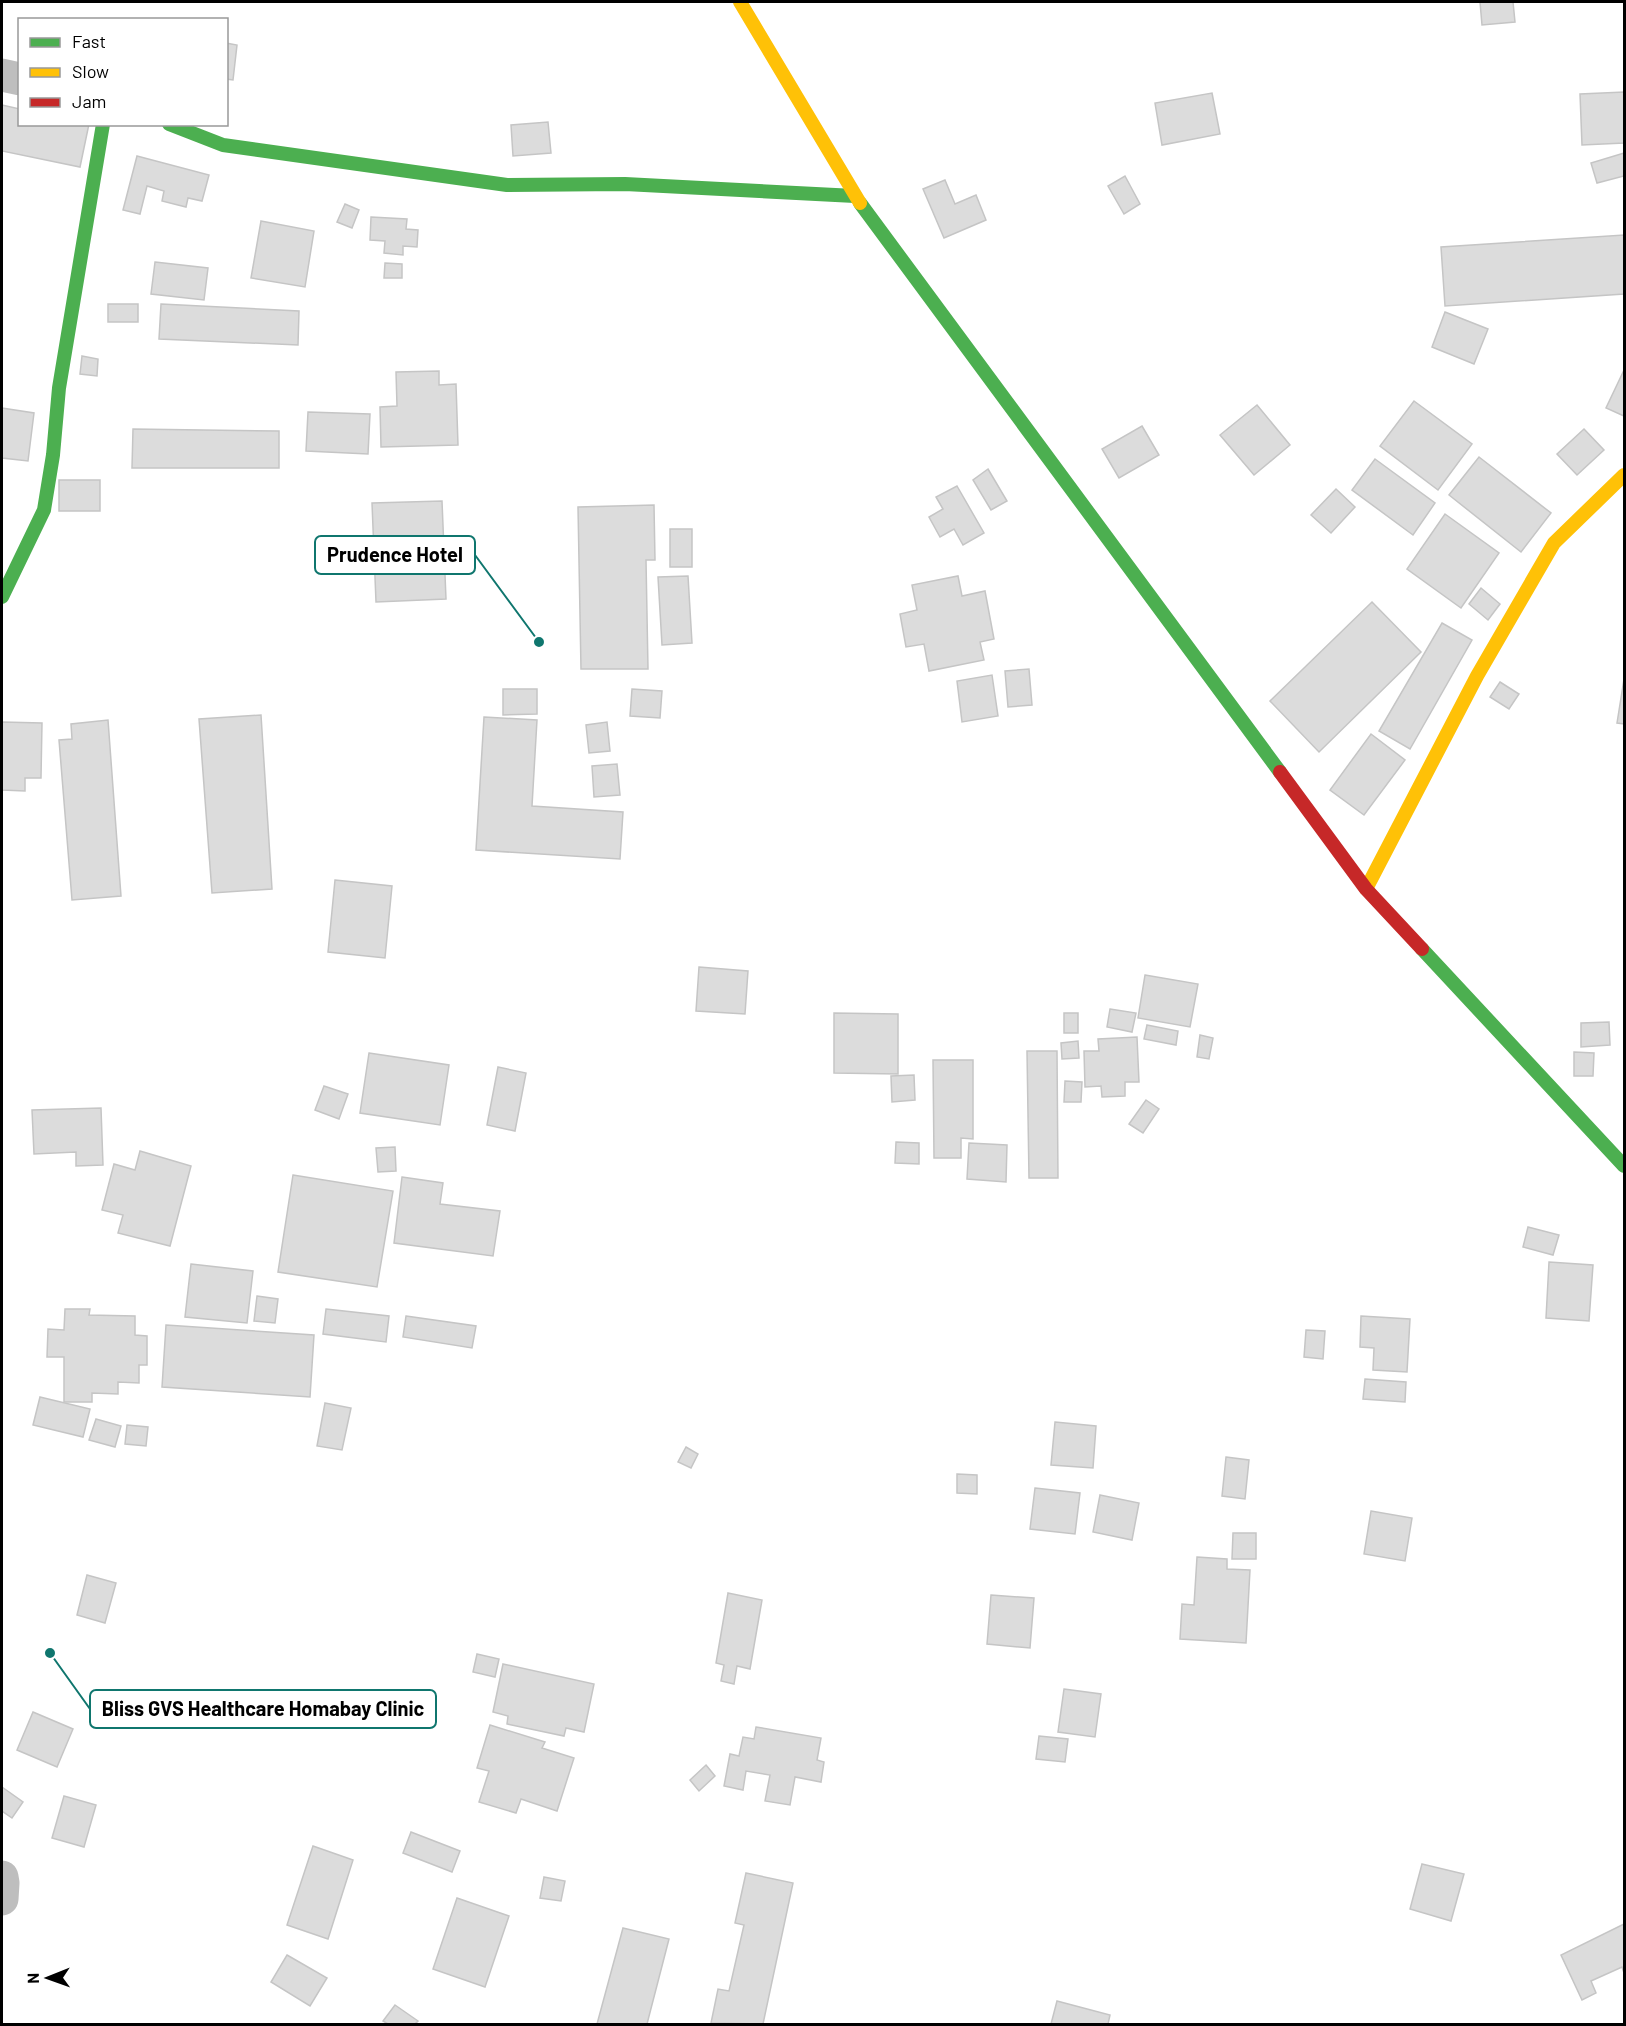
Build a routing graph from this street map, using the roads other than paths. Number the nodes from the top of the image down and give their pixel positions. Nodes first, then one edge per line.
1 (740, 2) edge
2 (2, 75) edge
3 (18, 79) edge
4 (103, 126) edge
5 (174, 126) edge
6 (855, 196) junction
7 (1624, 475) edge
8 (2, 597) edge
9 (1366, 889) junction
10 (1624, 1166) edge
11 (2, 1877) edge
12 (2, 1899) edge

1 - 6 street
2 - 3 street
4 - 8 street
5 - 6 street
6 - 9 street
7 - 9 street
9 - 10 street
11 - 12 street

